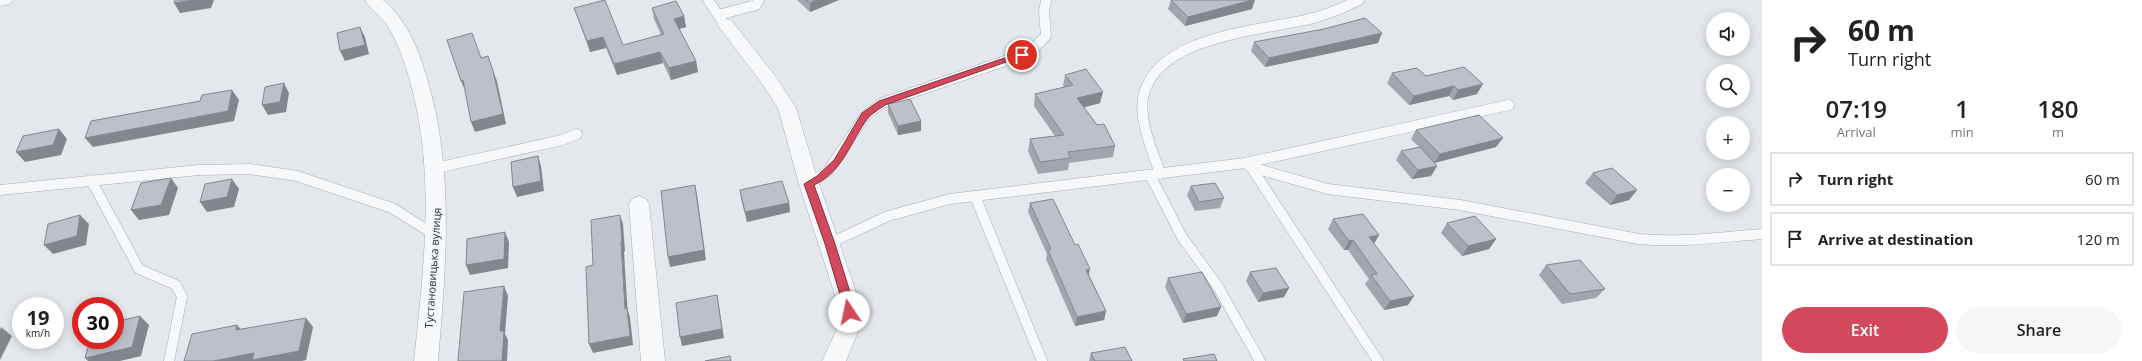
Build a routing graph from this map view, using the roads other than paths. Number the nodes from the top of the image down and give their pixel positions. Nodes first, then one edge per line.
1 (0, 0) edge
2 (4, 0) edge
3 (373, 0) edge
4 (708, 0) edge
5 (759, 0) edge
6 (1046, 0) edge
7 (1359, 0) edge
8 (722, 20) junction
9 (1509, 105) dead end
10 (577, 134) dead end
11 (1248, 165) junction
12 (436, 168) junction
13 (1155, 174) junction
14 (91, 180) junction
15 (809, 184) junction
16 (0, 190) edge
17 (975, 196) junction
18 (639, 204) dead end
19 (1762, 234) edge
20 (437, 236) junction
21 (830, 244) junction
22 (169, 361) edge
23 (426, 361) edge
24 (653, 361) edge
25 (834, 361) edge
26 (1042, 361) edge
27 (1260, 361) edge
28 (1378, 361) edge

1 - 2 street
3 - 12 street, Тустановицька вулиця
4 - 8 lane
5 - 8 lane
6 - 15 lane
7 - 13 lane
8 - 15 street
9 - 11 lane
10 - 12 lane
11 - 13 lane
11 - 19 lane
11 - 28 lane
12 - 20 street, Тустановицька вулиця
13 - 17 lane
13 - 27 lane
14 - 16 lane
14 - 20 lane
14 - 22 lane
15 - 21 street
17 - 21 lane
17 - 26 lane
18 - 24 street
20 - 23 street, Тустановицька вулиця
21 - 25 street

